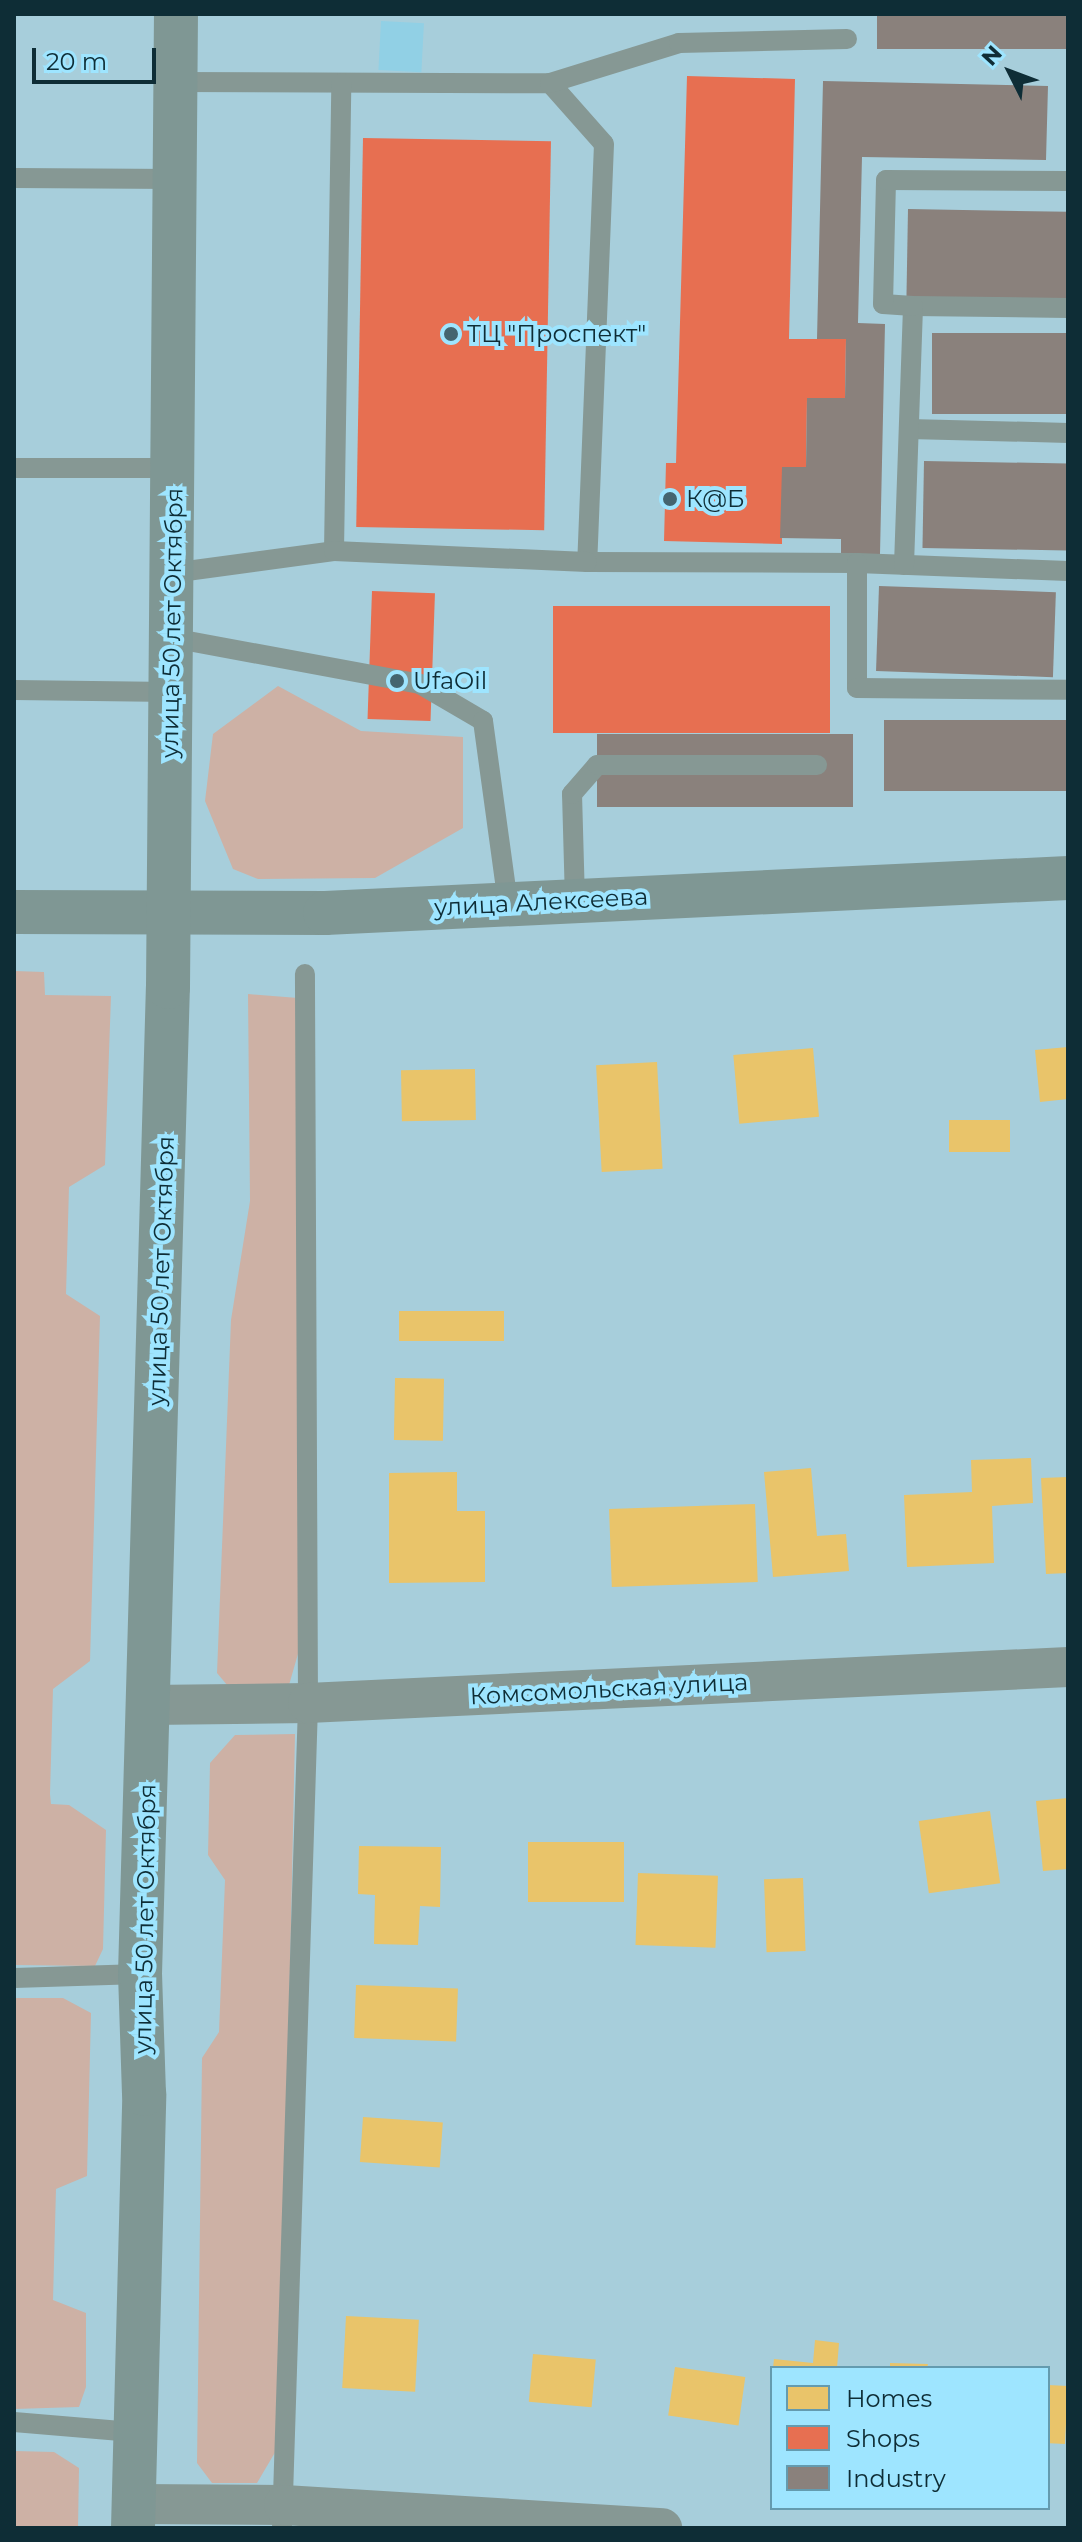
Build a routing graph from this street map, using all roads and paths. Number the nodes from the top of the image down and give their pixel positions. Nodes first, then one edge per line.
1 (176, 14) edge
2 (847, 39) dead end
3 (176, 82) junction
4 (341, 83) junction
5 (550, 83) junction
6 (14, 178) edge
7 (175, 179) junction
8 (1068, 181) edge
9 (913, 306) junction
10 (1068, 308) edge
11 (909, 429) junction
12 (1068, 433) edge
13 (14, 468) edge
14 (173, 468) junction
15 (334, 551) junction
16 (587, 562) junction
17 (857, 563) junction
18 (904, 565) junction
19 (1068, 571) edge
20 (172, 573) junction
21 (172, 638) junction
22 (14, 690) edge
23 (1068, 690) edge
24 (171, 692) junction
25 (817, 765) dead end
26 (1068, 878) edge
27 (575, 901) junction
28 (508, 904) junction
29 (14, 912) edge
30 (169, 912) junction
31 (305, 974) dead end
32 (1068, 1667) edge
33 (308, 1703) junction
34 (149, 1705) junction
35 (140, 1974) junction
36 (14, 1978) edge
37 (14, 2422) edge
38 (133, 2432) junction
39 (133, 2516) edge
40 (283, 2516) edge
41 (662, 2528) edge

1 - 3 main road, улица 50 лет Октября
2 - 5 lane
3 - 4 lane
3 - 7 main road, улица 50 лет Октября
4 - 5 lane
4 - 15 lane
5 - 16 lane
6 - 7 lane
7 - 14 main road, улица 50 лет Октября
8 - 9 lane
9 - 10 lane
9 - 11 lane
11 - 12 lane
11 - 18 lane
13 - 14 lane
14 - 20 main road, улица 50 лет Октября
15 - 16 lane
15 - 20 lane
16 - 17 lane
17 - 18 lane
17 - 23 lane
18 - 19 lane
20 - 21 main road, улица 50 лет Октября
21 - 24 main road, улица 50 лет Октября
21 - 28 lane
22 - 24 lane
24 - 30 main road, улица 50 лет Октября
25 - 27 lane
26 - 27 main road, улица Алексеева
27 - 28 main road, улица Алексеева
28 - 30 main road, улица Алексеева
29 - 30 main road, улица Алексеева
30 - 34 main road, улица 50 лет Октября
31 - 33 lane
32 - 33 street, Комсомольская улица
33 - 34 street, Комсомольская улица
33 - 40 lane
34 - 35 main road, улица 50 лет Октября
35 - 36 lane
35 - 38 main road, улица 50 лет Октября
37 - 38 lane
38 - 39 main road, улица 50 лет Октября
39 - 40 street
40 - 41 street

